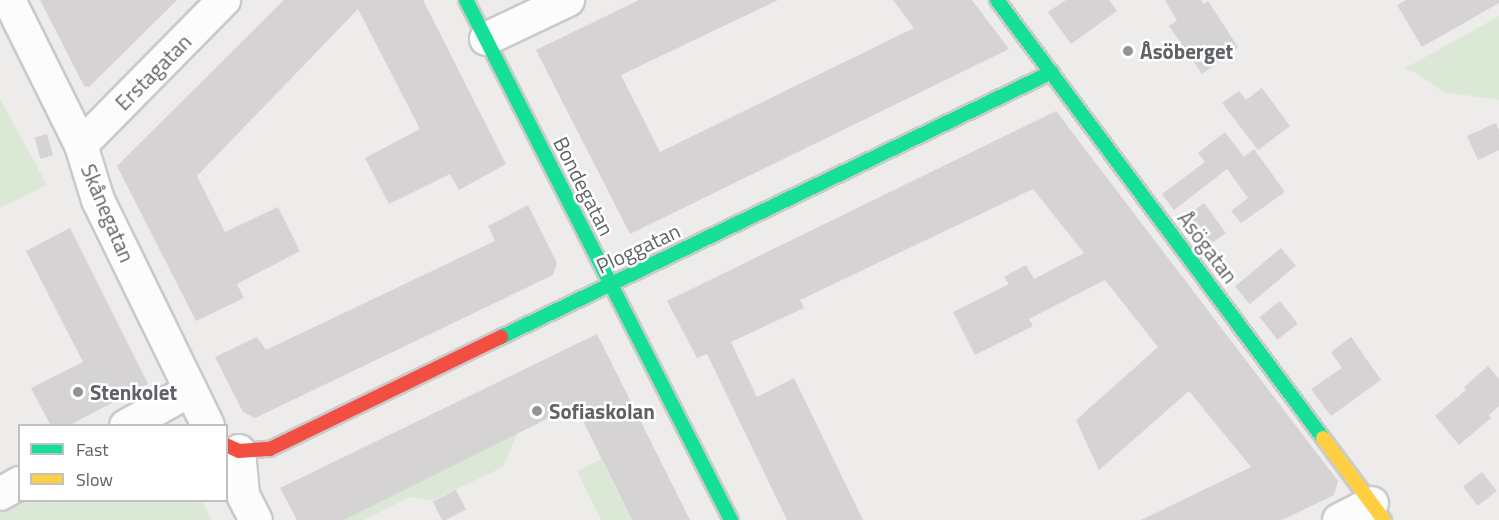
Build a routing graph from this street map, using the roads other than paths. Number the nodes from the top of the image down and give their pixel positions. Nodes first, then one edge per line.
1 (9, 0) edge
2 (224, 0) edge
3 (466, 0) edge
4 (568, 0) edge
5 (997, 0) edge
6 (486, 39) junction
7 (1052, 72) junction
8 (81, 145) junction
9 (611, 284) junction
10 (191, 390) junction
11 (130, 424) edge
12 (207, 424) edge
13 (233, 448) edge
14 (18, 484) edge
15 (0, 494) edge
16 (1378, 511) edge
17 (256, 520) edge
18 (731, 520) edge
19 (1340, 520) edge

1 - 8 street, Skånegatan
2 - 8 street, Erstagatan
3 - 6 street, Bondegatan
4 - 6 street
5 - 7 street, Åsögatan
6 - 9 street, Bondegatan
7 - 9 street, Ploggatan
7 - 16 street, Åsögatan
8 - 10 street, Skånegatan
9 - 13 street, Ploggatan
9 - 18 street, Bondegatan
10 - 11 street
10 - 12 street, Skånegatan
13 - 17 street
14 - 15 street
16 - 19 street

